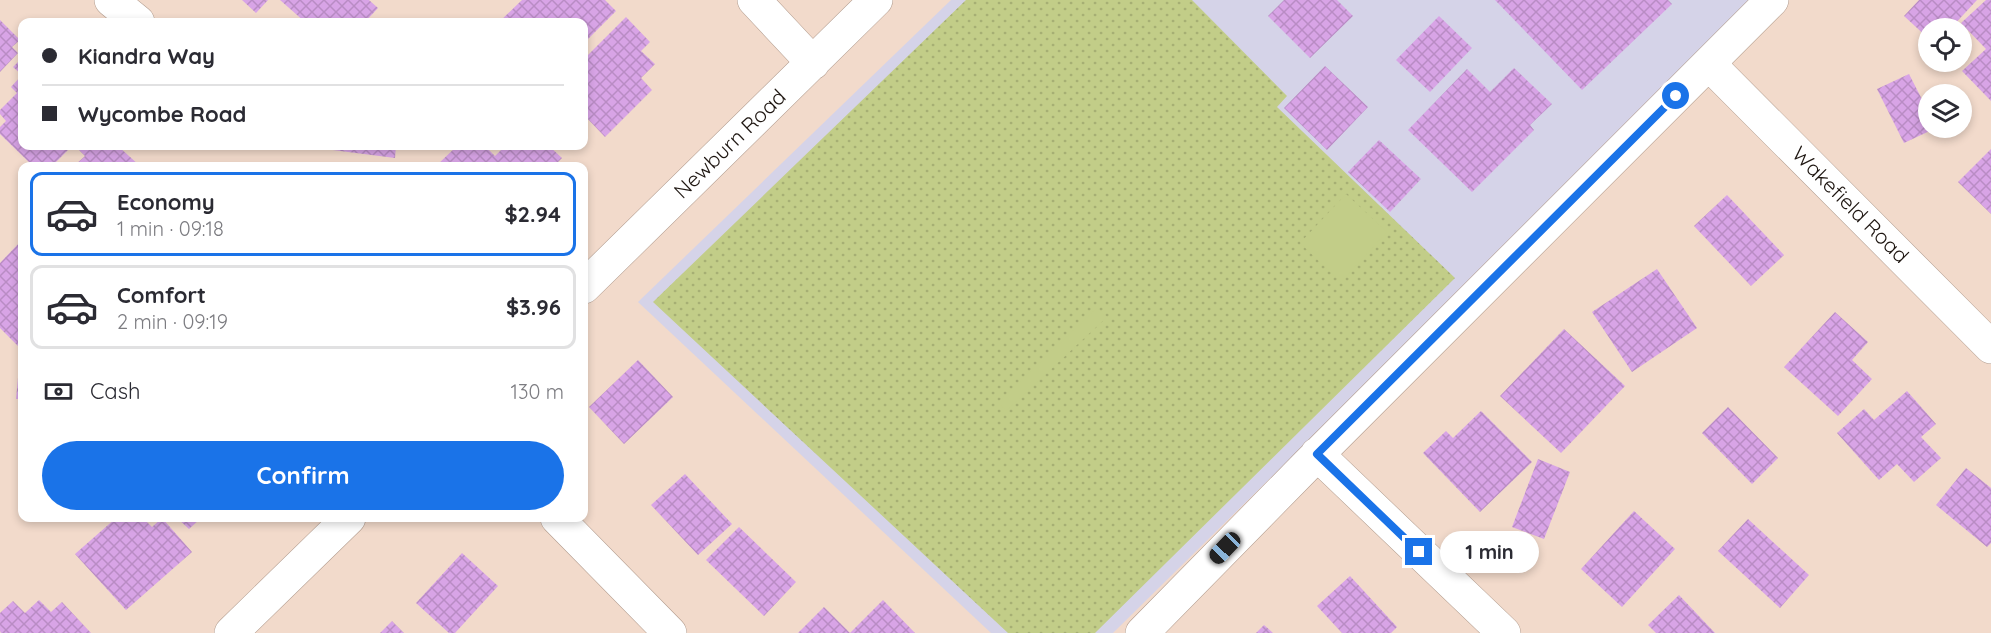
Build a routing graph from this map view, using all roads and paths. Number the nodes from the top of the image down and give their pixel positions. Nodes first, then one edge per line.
1 (111, 0) edge
2 (754, 0) edge
3 (876, 0) edge
4 (1773, 0) edge
5 (133, 18) edge
6 (813, 63) junction
7 (1709, 64) junction
8 (588, 283) edge
9 (1991, 347) edge
10 (1317, 454) junction
11 (345, 522) edge
12 (561, 522) edge
13 (231, 633) edge
14 (670, 633) edge
15 (1142, 633) edge
16 (1504, 633) edge

1 - 5 street
2 - 6 street
3 - 6 street, Newburn Road
4 - 7 street
6 - 8 street, Newburn Road
7 - 9 street, Wakefield Road
7 - 10 street
10 - 15 street
10 - 16 street
11 - 13 street
12 - 14 street

